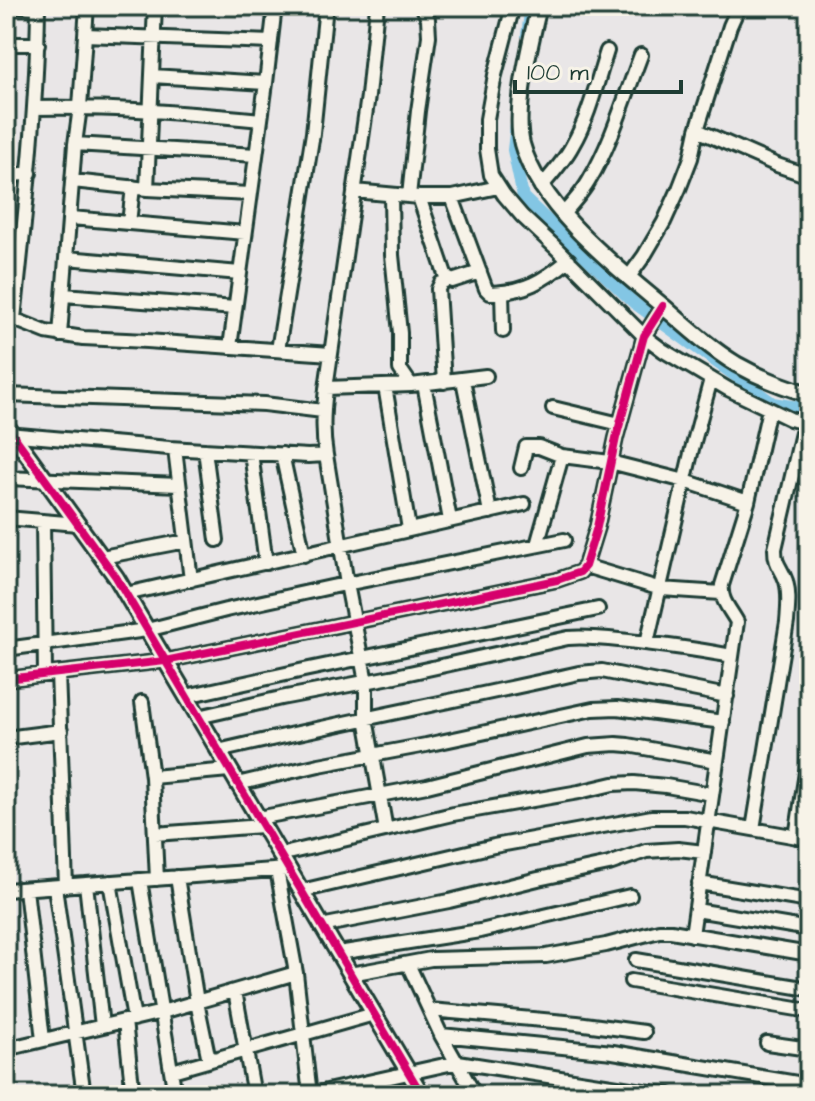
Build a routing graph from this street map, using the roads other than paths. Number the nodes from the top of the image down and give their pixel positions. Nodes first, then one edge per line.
1 (15, 6) edge
2 (38, 6) edge
3 (87, 6) edge
4 (155, 6) edge
5 (273, 6) edge
6 (326, 6) edge
7 (377, 6) edge
8 (424, 6) edge
9 (513, 6) edge
10 (539, 6) edge
11 (739, 6) edge
12 (85, 35) junction
13 (153, 37) junction
14 (271, 42) junction
15 (6, 44) edge
16 (38, 44) junction
17 (607, 51) dead end
18 (641, 55) dead end
19 (152, 76) junction
20 (266, 83) junction
21 (80, 107) junction
22 (34, 108) junction
23 (150, 110) junction
24 (261, 120) junction
25 (697, 130) junction
26 (75, 144) junction
27 (149, 148) junction
28 (256, 155) junction
29 (30, 173) junction
30 (6, 176) edge
31 (809, 176) edge
32 (73, 181) junction
33 (498, 187) junction
34 (541, 187) junction
35 (140, 188) junction
36 (354, 191) junction
37 (250, 194) junction
38 (391, 195) junction
39 (414, 196) junction
40 (452, 197) junction
41 (563, 214) junction
42 (71, 218) junction
43 (129, 223) junction
44 (245, 233) junction
45 (67, 258) junction
46 (569, 260) junction
47 (480, 272) junction
48 (240, 273) junction
49 (628, 278) junction
50 (449, 279) junction
51 (502, 292) junction
52 (64, 295) junction
53 (235, 308) junction
54 (660, 310) junction
55 (10, 318) edge
56 (503, 331) dead end
57 (645, 332) junction
58 (60, 335) junction
59 (230, 347) junction
60 (278, 350) junction
61 (331, 354) junction
62 (486, 376) dead end
63 (711, 379) junction
64 (463, 380) junction
65 (444, 382) junction
66 (417, 385) junction
67 (385, 386) junction
68 (326, 388) junction
69 (809, 394) edge
70 (6, 395) edge
71 (553, 408) dead end
72 (769, 409) junction
73 (323, 411) junction
74 (620, 424) junction
75 (806, 424) edge
76 (8, 431) edge
77 (175, 449) junction
78 (205, 450) junction
79 (251, 453) junction
80 (282, 454) junction
81 (326, 455) junction
82 (562, 456) junction
83 (610, 462) junction
84 (521, 468) dead end
85 (6, 478) edge
86 (45, 480) junction
87 (685, 481) junction
88 (179, 485) junction
89 (748, 502) junction
90 (524, 504) dead end
91 (490, 512) junction
92 (6, 518) edge
93 (450, 520) junction
94 (43, 521) junction
95 (78, 524) junction
96 (409, 529) junction
97 (217, 540) dead end
98 (564, 540) dead end
99 (186, 541) junction
100 (537, 545) junction
101 (340, 546) junction
102 (304, 555) junction
103 (102, 557) junction
104 (266, 563) junction
105 (585, 566) junction
106 (191, 580) junction
107 (347, 584) junction
108 (661, 589) junction
109 (721, 593) junction
110 (126, 594) junction
111 (598, 609) dead end
112 (354, 621) junction
113 (147, 630) junction
114 (647, 643) junction
115 (45, 645) junction
116 (6, 649) edge
117 (732, 656) junction
118 (360, 659) junction
119 (165, 661) junction
120 (52, 674) junction
121 (6, 679) edge
122 (366, 682) junction
123 (186, 696) junction
124 (727, 696) junction
125 (142, 702) dead end
126 (198, 717) junction
127 (366, 718) junction
128 (723, 722) junction
129 (61, 731) junction
130 (6, 738) edge
131 (218, 751) junction
132 (809, 753) edge
133 (373, 755) junction
134 (717, 761) junction
135 (808, 761) edge
136 (229, 770) junction
137 (152, 777) junction
138 (237, 784) junction
139 (380, 794) junction
140 (712, 794) junction
141 (260, 822) junction
142 (708, 822) junction
143 (753, 829) junction
144 (386, 830) junction
145 (155, 834) junction
146 (802, 838) edge
147 (704, 852) junction
148 (281, 865) junction
149 (177, 877) junction
150 (157, 879) junction
151 (140, 880) junction
152 (110, 882) junction
153 (699, 883) junction
154 (86, 884) junction
155 (60, 886) junction
156 (26, 889) junction
157 (6, 890) edge
158 (301, 891) junction
159 (630, 896) dead end
160 (809, 901) edge
161 (696, 910) junction
162 (321, 926) junction
163 (809, 929) edge
164 (692, 935) junction
165 (338, 953) junction
166 (809, 954) edge
167 (636, 960) dead end
168 (408, 964) junction
169 (296, 973) junction
170 (350, 974) junction
171 (631, 981) dead end
172 (809, 989) edge
173 (235, 991) junction
174 (197, 1002) junction
175 (430, 1010) junction
176 (809, 1011) edge
177 (162, 1012) junction
178 (374, 1014) junction
179 (129, 1020) junction
180 (102, 1026) junction
181 (644, 1032) dead end
182 (74, 1033) junction
183 (303, 1034) junction
184 (441, 1035) junction
185 (43, 1040) junction
186 (767, 1043) dead end
187 (6, 1049) edge
188 (809, 1049) edge
189 (245, 1050) junction
190 (209, 1060) junction
191 (458, 1062) junction
192 (172, 1071) junction
193 (409, 1073) junction
194 (382, 1079) junction
195 (809, 1085) edge
196 (347, 1091) edge
197 (84, 1095) edge
198 (133, 1095) edge
199 (175, 1095) edge
200 (254, 1095) edge
201 (310, 1095) edge
202 (384, 1095) edge
203 (422, 1095) edge
204 (475, 1095) edge
205 (669, 1095) edge

1 - 2 street
2 - 16 street
3 - 12 street
4 - 13 street
5 - 14 street
6 - 60 street
7 - 36 street
8 - 39 street
9 - 33 street
10 - 34 street
11 - 25 street
12 - 13 street
12 - 21 street
13 - 14 street
13 - 19 street
14 - 20 street
15 - 16 street
16 - 22 street
17 - 34 street
18 - 41 street
19 - 20 street
19 - 23 street
20 - 24 street
21 - 22 street
21 - 23 street
21 - 26 street
22 - 29 street
23 - 24 street
23 - 27 street
24 - 28 street
25 - 31 street
25 - 49 street
26 - 27 street
26 - 32 street
27 - 28 street
27 - 35 street
28 - 37 street
29 - 30 street
29 - 55 street
32 - 35 street
32 - 42 street
33 - 40 street
33 - 46 street
34 - 41 street
35 - 37 street
35 - 43 street
36 - 38 street
36 - 61 street
37 - 44 street
38 - 39 street
38 - 66 street
39 - 40 street
39 - 50 street
40 - 47 street
41 - 49 street
42 - 43 street
42 - 45 street
43 - 44 street
44 - 48 street
45 - 48 street
45 - 52 street
46 - 51 street
46 - 57 street
47 - 50 street
47 - 51 street
48 - 53 street
49 - 54 street
50 - 65 street
51 - 56 street
52 - 53 street
52 - 58 street
53 - 59 street
54 - 57 street
54 - 69 street
55 - 58 street
57 - 63 street
57 - 74 street
58 - 59 street
59 - 60 street
60 - 61 street
61 - 68 street
62 - 64 street
63 - 72 street
63 - 87 street
64 - 65 street
64 - 91 street
65 - 66 street
66 - 67 street
66 - 93 street
67 - 68 street
67 - 96 street
68 - 73 street
70 - 73 street
71 - 74 street
72 - 75 street
72 - 89 street
73 - 81 street
74 - 83 street
75 - 143 street
76 - 77 street
76 - 86 street
77 - 78 street
77 - 88 street
78 - 79 street
78 - 97 street
79 - 80 street
79 - 104 street
80 - 81 street
80 - 102 street
81 - 101 street
82 - 83 street
82 - 84 street
82 - 100 street
83 - 87 street
83 - 105 street
85 - 86 street
86 - 88 street
86 - 95 street
87 - 89 street
87 - 108 street
88 - 99 street
89 - 109 street
90 - 91 street
91 - 93 street
92 - 94 street
93 - 96 street
94 - 95 street
94 - 115 street
95 - 103 street
96 - 101 street
98 - 100 street
99 - 103 street
99 - 106 street
100 - 107 street
101 - 102 street
101 - 107 street
102 - 104 street
103 - 110 street
104 - 106 street
105 - 108 street
105 - 112 street
106 - 110 street
107 - 112 street
107 - 113 street
108 - 109 street
108 - 114 street
109 - 117 street
110 - 113 street
111 - 118 street
112 - 118 street
112 - 119 street
113 - 115 street
113 - 119 street
114 - 117 street
114 - 122 street
115 - 116 street
115 - 120 street
117 - 124 street
118 - 122 street
118 - 123 street
119 - 120 street
119 - 123 street
120 - 121 street
120 - 129 street
122 - 126 street
122 - 127 street
123 - 126 street
124 - 127 street
124 - 128 street
125 - 137 street
126 - 131 street
127 - 131 street
127 - 133 street
128 - 133 street
128 - 134 street
129 - 130 street
129 - 155 street
131 - 136 street
132 - 135 street
133 - 138 street
133 - 139 street
134 - 139 street
134 - 140 street
135 - 146 street
136 - 137 street
136 - 138 street
137 - 145 street
138 - 141 street
139 - 141 street
139 - 144 street
140 - 142 street
140 - 144 street
141 - 145 street
141 - 148 street
142 - 143 street
142 - 147 street
142 - 158 street
143 - 146 street
144 - 148 street
145 - 150 street
147 - 153 street
147 - 162 street
148 - 149 street
148 - 158 street
148 - 169 street
149 - 150 street
149 - 174 street
150 - 151 street
151 - 152 street
151 - 177 street
152 - 154 street
152 - 179 street
153 - 160 street
153 - 161 street
154 - 155 street
154 - 180 street
155 - 156 street
155 - 182 street
156 - 157 street
156 - 185 street
158 - 162 street
159 - 165 street
161 - 163 street
161 - 164 street
162 - 165 street
164 - 166 street
164 - 168 street
165 - 170 street
167 - 172 street
168 - 170 street
168 - 175 street
169 - 173 street
169 - 183 street
170 - 178 street
171 - 176 street
173 - 174 street
173 - 189 street
174 - 177 street
174 - 190 street
175 - 181 street
175 - 184 street
177 - 179 street
177 - 192 street
178 - 183 street
178 - 193 street
179 - 180 street
179 - 198 street
180 - 182 street
182 - 185 street
182 - 197 street
183 - 189 street
183 - 201 street
184 - 191 street
184 - 195 street
185 - 187 street
186 - 188 street
189 - 190 street
189 - 200 street
190 - 192 street
191 - 193 street
191 - 204 street
191 - 205 street
192 - 199 street
193 - 194 street
193 - 203 street
194 - 196 street
194 - 202 street
196 - 201 street

